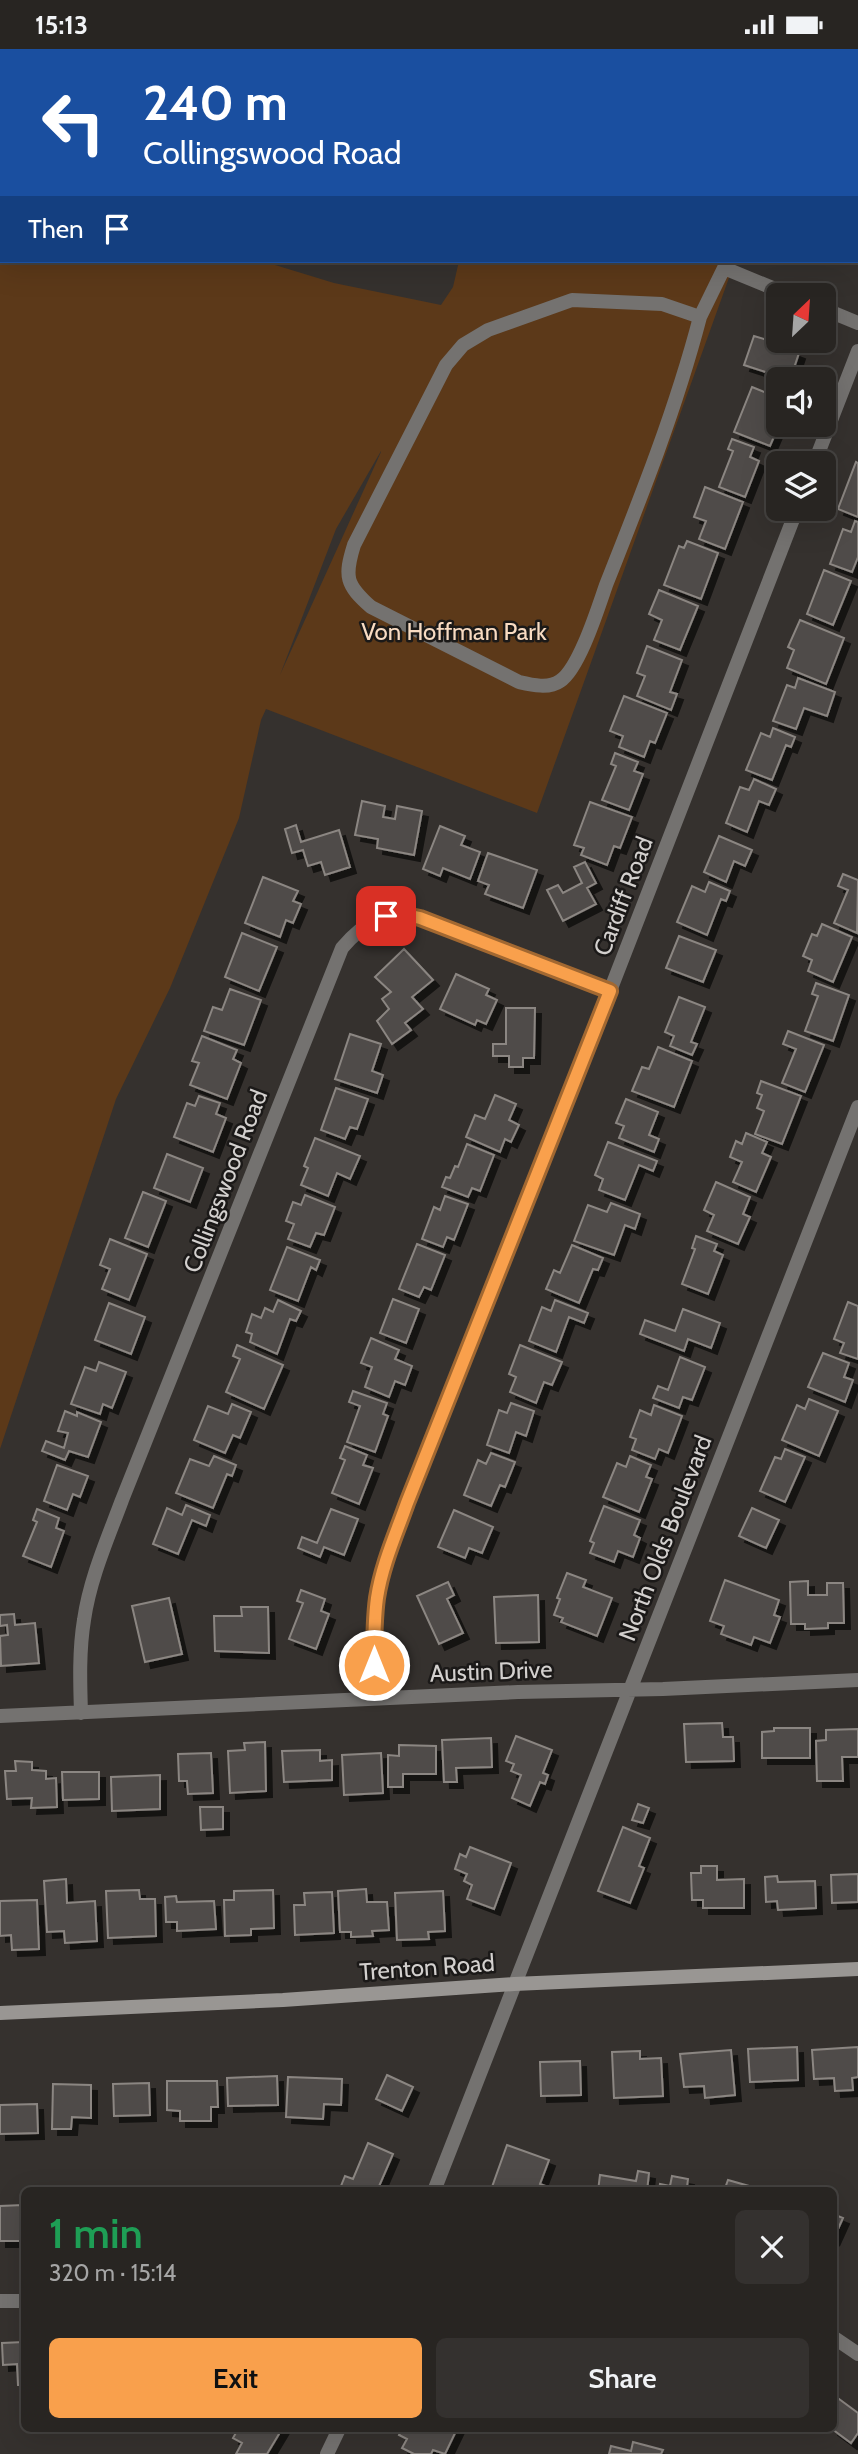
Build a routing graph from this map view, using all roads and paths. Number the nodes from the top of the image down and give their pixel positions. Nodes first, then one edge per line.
1 (766, 285) edge
2 (836, 314) edge
3 (700, 317) junction
4 (858, 323) edge
5 (858, 351) edge
6 (819, 451) edge
7 (792, 521) edge
8 (610, 991) junction
9 (858, 1107) edge
10 (858, 1680) edge
11 (630, 1689) junction
12 (376, 1698) junction
13 (81, 1713) junction
14 (0, 1716) edge
15 (858, 1969) edge
16 (514, 1985) junction
17 (0, 2013) edge
18 (436, 2187) edge
19 (0, 2301) edge
20 (21, 2301) edge
21 (837, 2340) edge
22 (858, 2354) edge
23 (338, 2432) edge
24 (327, 2454) edge

1 - 3 street
2 - 4 street
3 - 3 street
5 - 6 street
7 - 8 street, Cardiff Road
8 - 12 street, Cardiff Road
8 - 13 street, Collingswood Road
9 - 11 street, North Olds Boulevard
10 - 11 street, Austin Drive
11 - 12 street, Austin Drive
11 - 16 street, North Olds Boulevard
12 - 13 street, Austin Drive
13 - 14 street, Austin Drive
15 - 16 main road, Trenton Road
16 - 17 main road, Trenton Road
16 - 18 street, North Olds Boulevard
19 - 20 street
21 - 22 street
23 - 24 street

